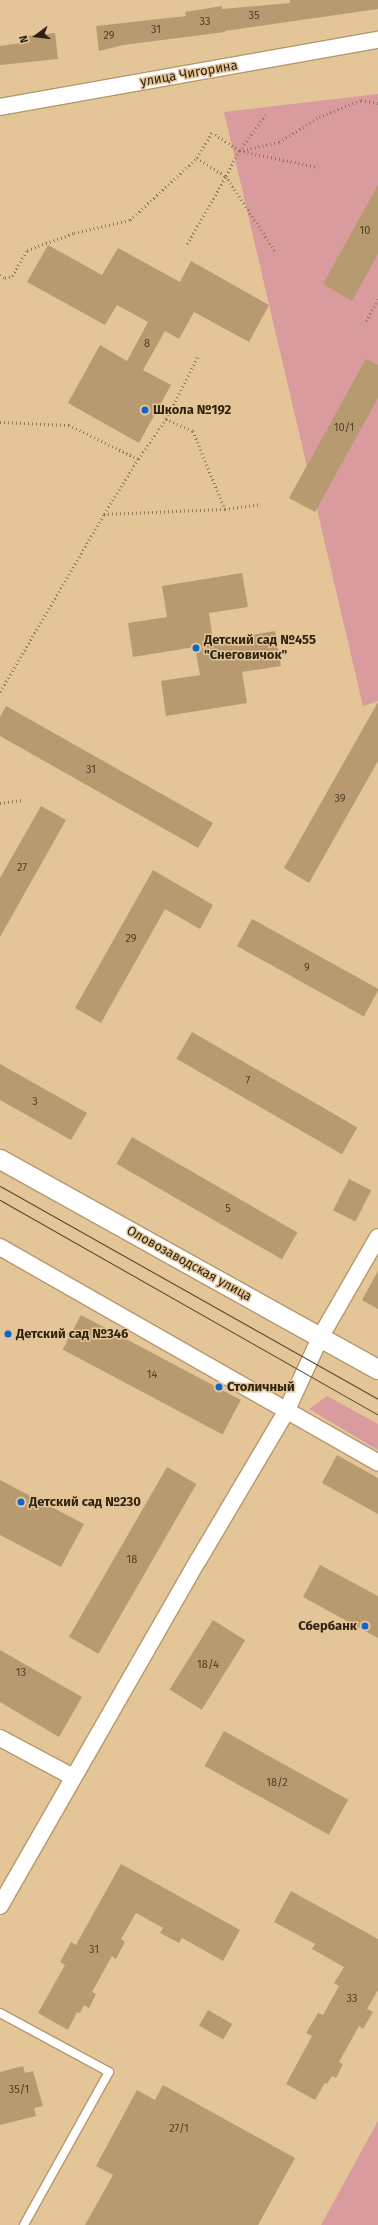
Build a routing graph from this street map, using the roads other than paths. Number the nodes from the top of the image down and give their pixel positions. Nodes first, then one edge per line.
1 (378, 40) edge
2 (0, 107) edge
3 (0, 1159) edge
4 (378, 1237) edge
5 (0, 1246) edge
6 (321, 1336) junction
7 (378, 1369) edge
8 (286, 1412) junction
9 (378, 1463) edge
10 (0, 1738) edge
11 (73, 1777) junction
12 (0, 1906) edge
13 (0, 2013) edge
14 (24, 2225) edge

1 - 2 street, улица Чигорина
3 - 6 street, Оловозаводская улица
4 - 6 street
5 - 8 street
6 - 7 street, Оловозаводская улица
6 - 8 street
8 - 9 street
8 - 11 street
10 - 11 street
11 - 12 street
13 - 14 lane

